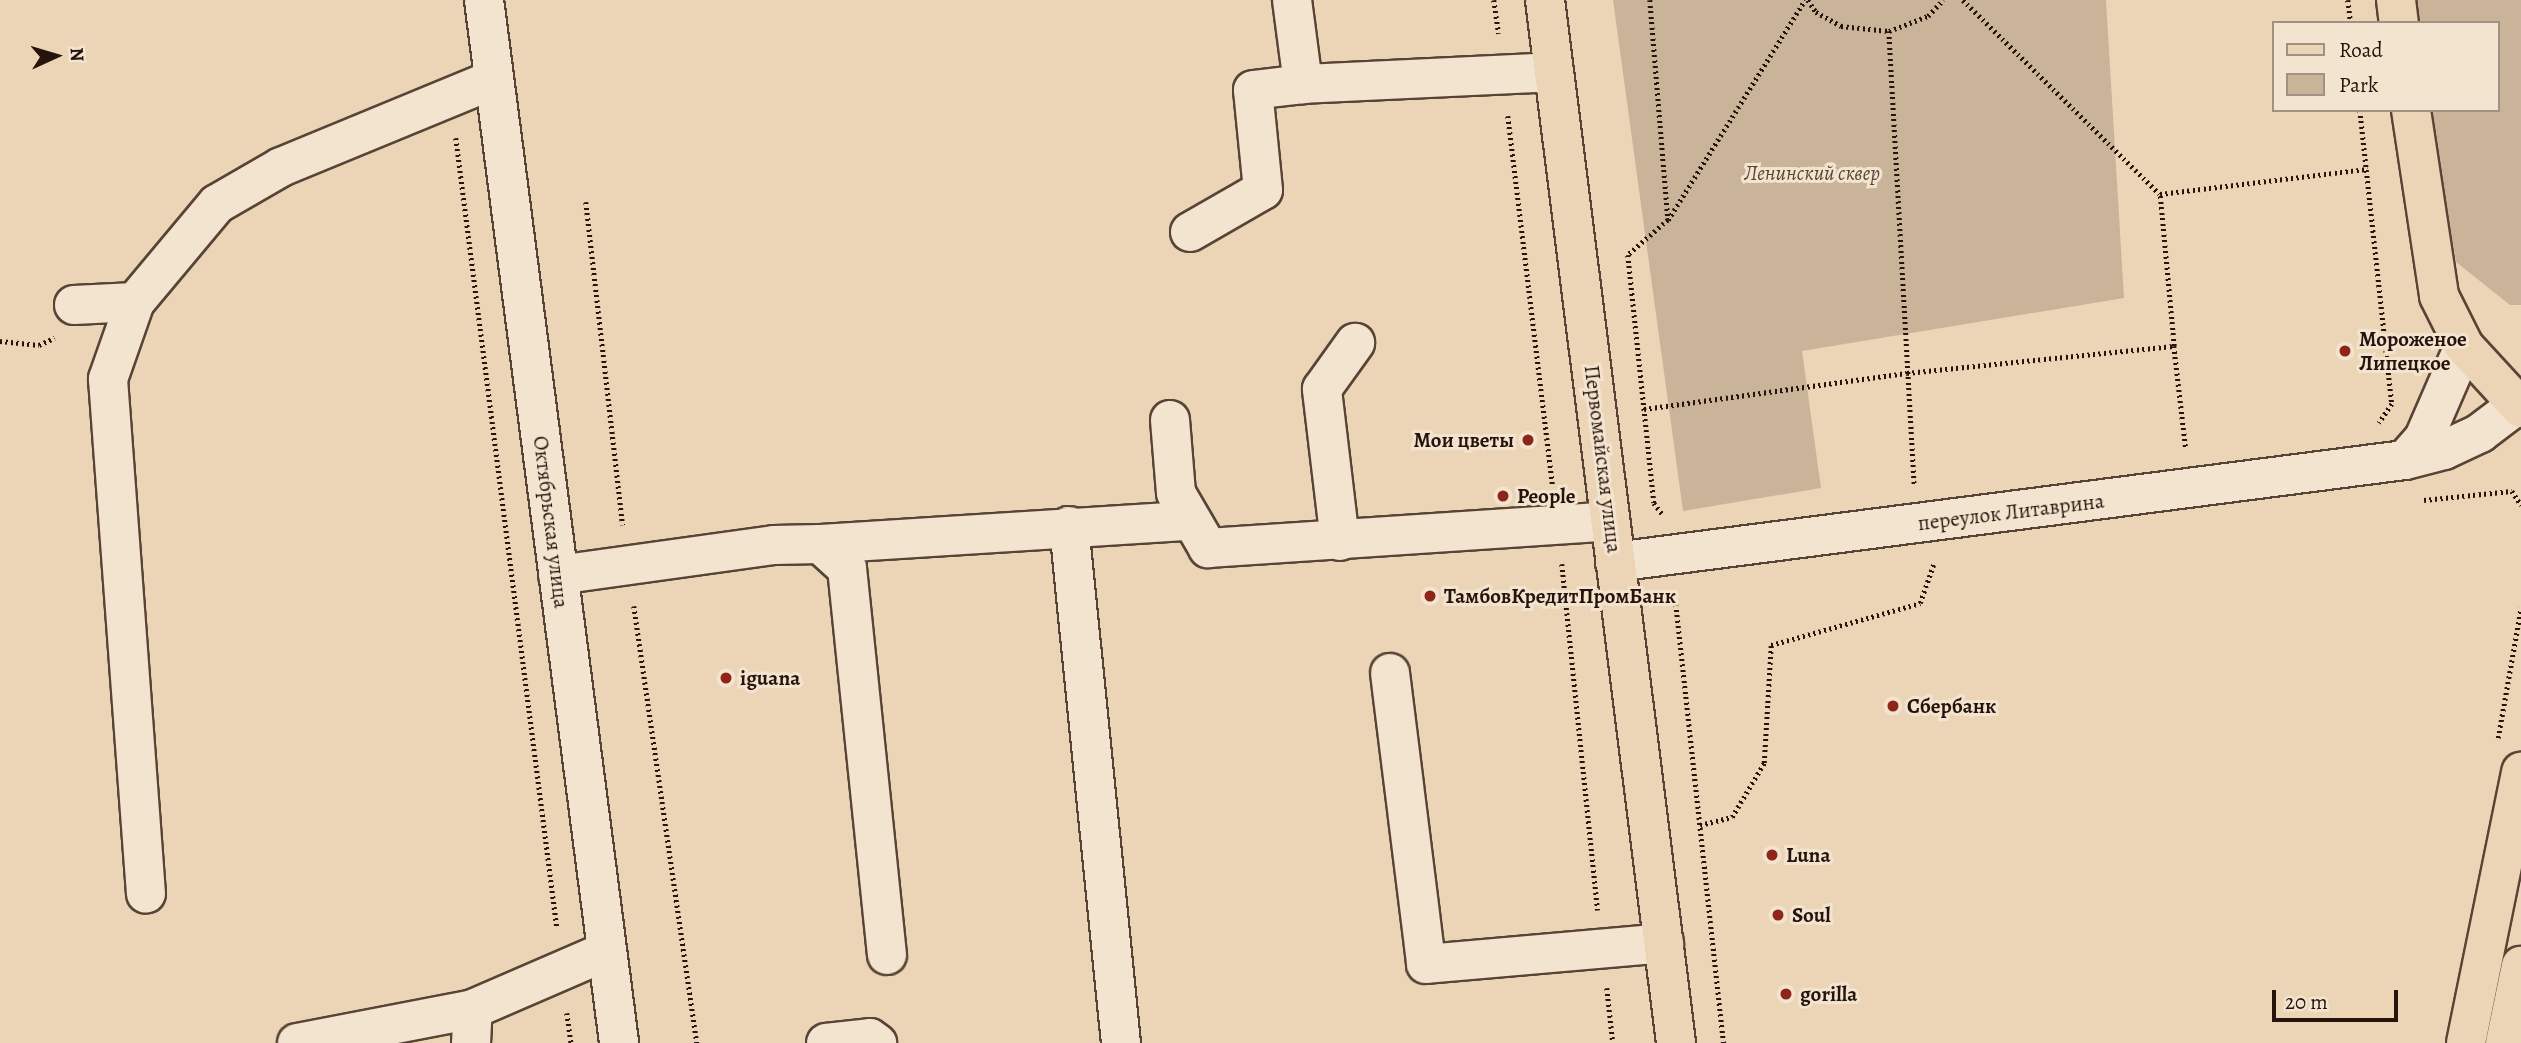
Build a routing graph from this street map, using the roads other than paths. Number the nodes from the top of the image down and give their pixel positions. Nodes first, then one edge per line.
1 (484, 0) edge
2 (1292, 0) edge
3 (1545, 0) edge
4 (2396, 0) edge
5 (2399, 21) edge
6 (1554, 72) junction
7 (494, 79) junction
8 (1303, 84) junction
9 (2411, 112) edge
10 (1190, 233) dead end
11 (135, 302) junction
12 (74, 305) dead end
13 (1355, 343) dead end
14 (2471, 355) junction
15 (2520, 397) edge
16 (1170, 420) dead end
17 (2405, 460) junction
18 (1189, 521) junction
19 (1610, 521) junction
20 (1069, 526) junction
21 (1340, 541) junction
22 (820, 544) junction
23 (1615, 562) junction
24 (558, 576) junction
25 (1390, 673) dead end
26 (2521, 772) edge
27 (146, 894) dead end
28 (1664, 943) junction
29 (607, 951) junction
30 (887, 955) dead end
31 (2521, 966) edge
32 (472, 1026) edge
33 (297, 1043) edge
34 (619, 1043) edge
35 (826, 1043) edge
36 (877, 1043) edge
37 (1121, 1043) edge
38 (1676, 1043) edge
39 (2466, 1043) edge
40 (2505, 1043) edge

1 - 7 street, Октябрьская улица
2 - 8 street
3 - 6 main road, Первомайская улица
4 - 5 main road
6 - 8 street
6 - 19 main road, Первомайская улица
7 - 11 street
7 - 24 street, Октябрьская улица
8 - 10 street
9 - 14 main road
11 - 12 street
11 - 27 street
13 - 21 street
14 - 15 main road
14 - 17 street
15 - 17 street, переулок Литаврина
16 - 18 street
17 - 23 street, переулок Литаврина
18 - 20 street
18 - 21 street
19 - 21 street
19 - 23 main road, Первомайская улица
20 - 22 street
20 - 37 street
22 - 24 street
22 - 30 street
23 - 28 main road, Первомайская улица
24 - 29 street, Октябрьская улица
25 - 28 street
26 - 39 main road
28 - 38 main road, Первомайская улица
29 - 32 street
29 - 34 street, Октябрьская улица
31 - 40 main road
32 - 33 street
35 - 36 street

